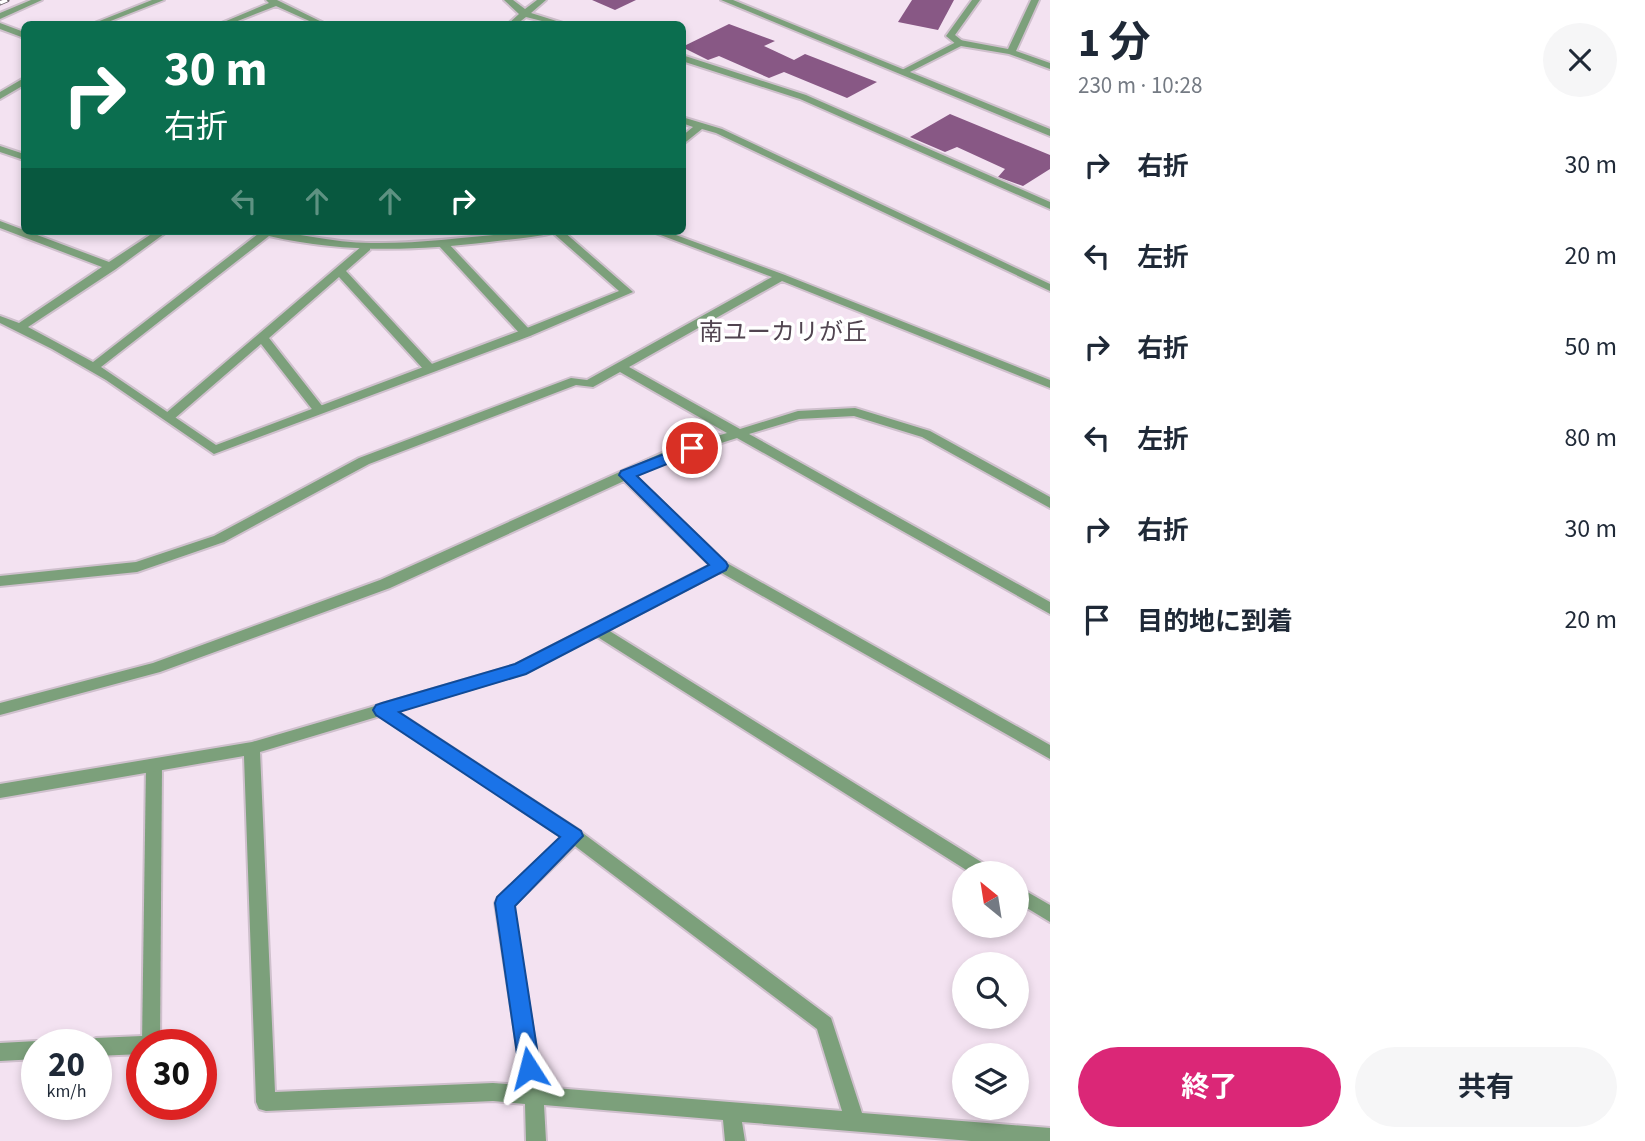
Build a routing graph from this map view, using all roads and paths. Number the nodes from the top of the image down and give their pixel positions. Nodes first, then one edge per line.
1 (38, 0) edge
2 (160, 0) edge
3 (508, 0) edge
4 (542, 0) edge
5 (725, 0) edge
6 (976, 0) edge
7 (1035, 0) edge
8 (273, 1) edge
9 (525, 14) junction
10 (0, 16) edge
11 (104, 21) edge
12 (230, 21) edge
13 (316, 21) edge
14 (516, 21) edge
15 (551, 21) edge
16 (0, 26) edge
17 (21, 34) edge
18 (960, 43) junction
19 (1011, 52) junction
20 (686, 59) edge
21 (1050, 66) edge
22 (903, 72) junction
23 (21, 83) edge
24 (0, 96) edge
25 (686, 121) edge
26 (701, 125) junction
27 (1050, 133) edge
28 (686, 138) edge
29 (0, 149) edge
30 (21, 156) edge
31 (1050, 206) edge
32 (0, 224) edge
33 (21, 232) edge
34 (29, 235) edge
35 (157, 235) edge
36 (259, 235) edge
37 (282, 235) edge
38 (516, 235) edge
39 (562, 235) edge
40 (666, 235) edge
41 (443, 244) junction
42 (366, 248) junction
43 (112, 267) junction
44 (341, 272) junction
45 (781, 277) junction
46 (1050, 288) edge
47 (0, 319) edge
48 (21, 327) junction
49 (526, 333) junction
50 (262, 337) junction
51 (620, 367) junction
52 (92, 368) junction
53 (429, 368) junction
54 (1050, 384) edge
55 (319, 410) junction
56 (170, 416) junction
57 (738, 434) junction
58 (626, 475) junction
59 (1050, 503) edge
60 (720, 566) junction
61 (0, 581) edge
62 (1050, 609) edge
63 (597, 629) junction
64 (0, 709) edge
65 (382, 710) junction
66 (252, 748) junction
67 (1050, 753) edge
68 (154, 765) junction
69 (0, 792) edge
70 (574, 836) junction
71 (966, 861) edge
72 (1029, 901) edge
73 (1050, 914) edge
74 (151, 1029) edge
75 (21, 1051) edge
76 (0, 1052) edge
77 (534, 1095) junction
78 (731, 1112) junction
79 (855, 1122) junction
80 (1050, 1138) edge
81 (536, 1141) edge
82 (735, 1141) edge

1 - 10 street
2 - 11 street
3 - 9 street
4 - 9 street
5 - 22 street
6 - 18 street
7 - 19 street
8 - 12 street
8 - 13 street
9 - 14 street
9 - 15 street
16 - 17 street
18 - 19 street
18 - 22 street
19 - 21 street
20 - 31 street
22 - 27 street
23 - 24 street
25 - 26 street
26 - 28 street
26 - 46 street
29 - 30 street
32 - 33 street
34 - 43 street
35 - 43 street
36 - 52 street
37 - 42 street
38 - 41 street
39 - 49 street
40 - 45 street
41 - 42 street
41 - 49 street
42 - 44 street
43 - 48 street
44 - 50 street
44 - 53 street
45 - 51 street
45 - 54 street
47 - 48 street
48 - 52 street
49 - 53 street
50 - 55 street
50 - 56 street
51 - 57 street
51 - 61 street
52 - 56 street
53 - 55 street
55 - 56 street
57 - 58 street
57 - 59 street
57 - 62 street
58 - 60 street
58 - 64 street
60 - 63 street
60 - 67 street
63 - 65 street
63 - 71 street
65 - 66 street
65 - 70 street
66 - 68 street
66 - 77 street
68 - 69 street
68 - 74 street
70 - 77 street
70 - 79 street
72 - 73 street
75 - 76 street
77 - 78 street
77 - 81 street
78 - 79 street
78 - 82 street
79 - 80 street

